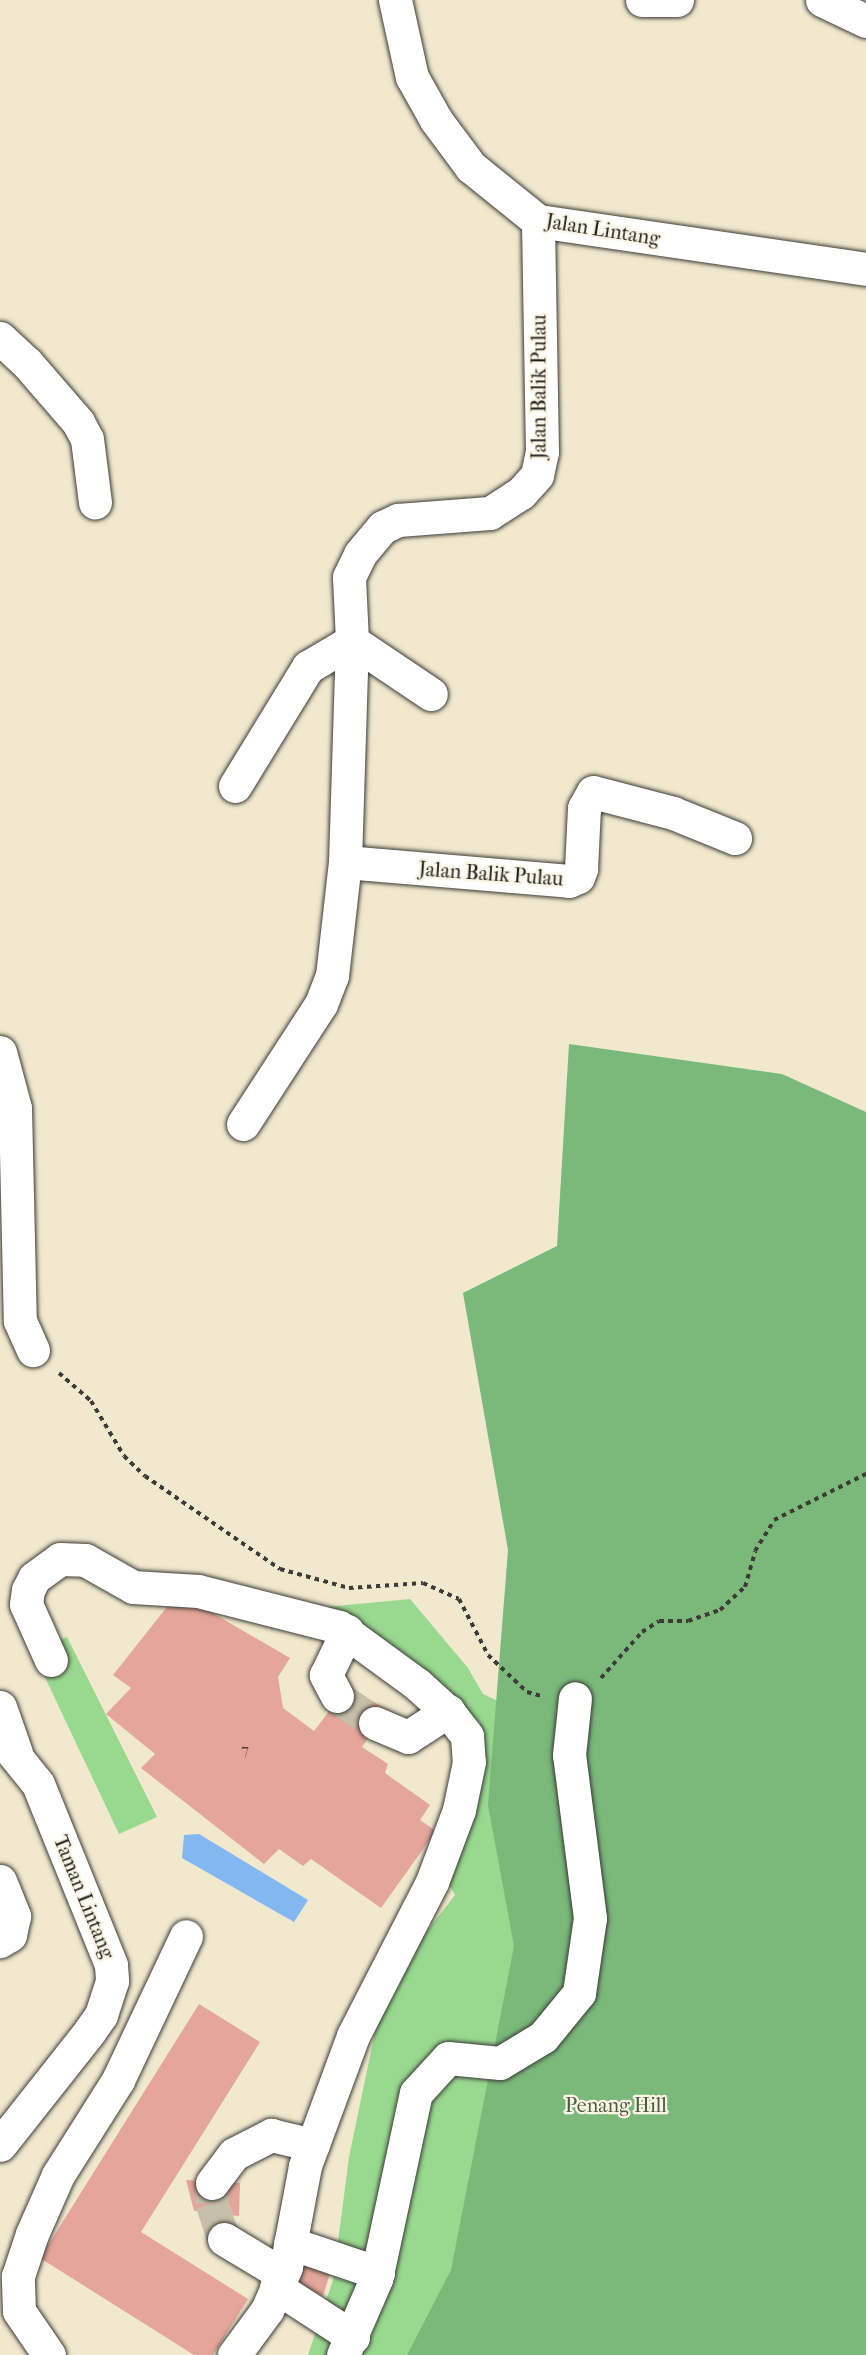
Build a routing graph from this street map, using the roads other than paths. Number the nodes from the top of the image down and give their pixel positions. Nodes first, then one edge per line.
1 (395, 0) edge
2 (642, 0) edge
3 (677, 0) edge
4 (822, 0) edge
5 (866, 21) edge
6 (538, 221) junction
7 (866, 269) edge
8 (0, 338) edge
9 (95, 502) dead end
10 (352, 641) junction
11 (431, 694) dead end
12 (235, 786) dead end
13 (735, 838) dead end
14 (345, 862) junction
15 (0, 1052) edge
16 (243, 1124) dead end
17 (33, 1350) road end
18 (347, 1631) junction
19 (51, 1660) dead end
20 (337, 1696) tunnel mouth
21 (575, 1698) road end
22 (0, 1707) edge
23 (448, 1711) junction
24 (375, 1723) tunnel mouth
25 (8, 1745) edge
26 (0, 1881) edge
27 (186, 1936) dead end
28 (0, 1941) edge
29 (0, 2145) edge
30 (313, 2145) junction
31 (212, 2183) tunnel mouth
32 (224, 2239) tunnel mouth
33 (290, 2243) junction
34 (378, 2273) junction
35 (279, 2281) junction
36 (348, 2346) edge
37 (49, 2355) edge
38 (234, 2355) edge

1 - 6 street, Jalan Lintang
2 - 3 street
4 - 5 street
6 - 7 street, Jalan Lintang
6 - 10 street, Jalan Balik Pulau
8 - 9 street
10 - 11 street
10 - 12 street
10 - 14 street, Jalan Balik Pulau
13 - 14 street, Jalan Balik Pulau
14 - 16 street, Jalan Balik Pulau
15 - 17 street
18 - 19 street
18 - 20 street
18 - 23 street
21 - 34 street
22 - 25 street, Taman Lintang
23 - 24 street
23 - 30 street
25 - 29 street, Taman Lintang
26 - 28 street
27 - 37 street
30 - 31 street
30 - 33 street
32 - 35 street
33 - 34 street
33 - 35 street
34 - 36 street
35 - 36 street
35 - 38 street

